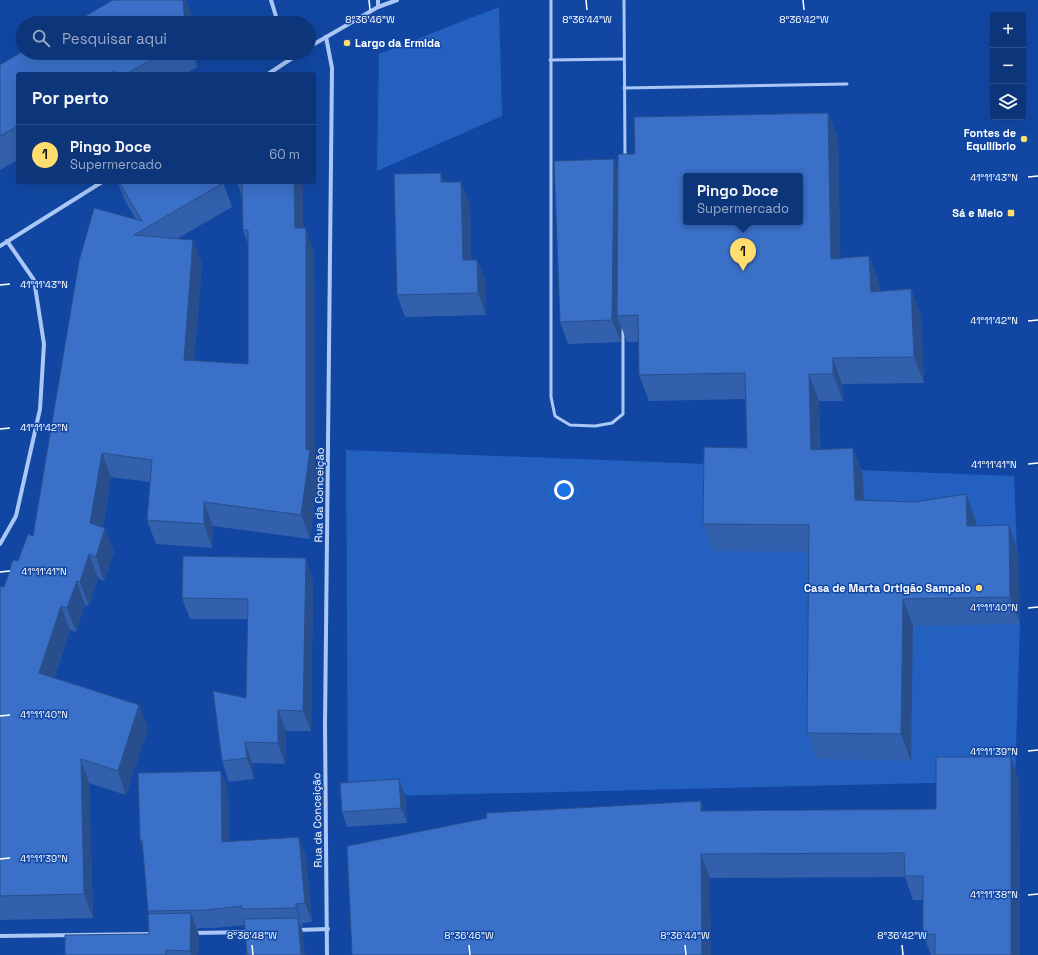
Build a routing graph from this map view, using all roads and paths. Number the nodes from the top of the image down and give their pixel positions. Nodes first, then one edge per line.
1 (272, 0) edge
2 (378, 0) edge
3 (397, 0) edge
4 (551, 0) edge
5 (624, 0) edge
6 (378, 7) junction
7 (276, 16) edge
8 (326, 37) junction
9 (316, 43) edge
10 (624, 59) junction
11 (289, 60) edge
12 (550, 60) junction
13 (271, 72) edge
14 (847, 84) dead end
15 (624, 88) junction
16 (625, 163) edge
17 (99, 184) edge
18 (7, 241) junction
19 (0, 246) edge
20 (623, 328) edge
21 (0, 544) edge
22 (328, 929) junction
23 (296, 930) edge
24 (256, 932) edge
25 (163, 933) edge
26 (186, 933) edge
27 (0, 936) edge
28 (327, 955) edge

1 - 7 street
2 - 6 street
3 - 6 street
4 - 12 lane
5 - 10 lane
6 - 8 street
8 - 9 street
8 - 22 street, Rua da Conceição
10 - 12 lane
10 - 15 lane
11 - 13 street
12 - 20 lane
14 - 15 lane
15 - 16 lane
17 - 18 street
18 - 19 street
18 - 21 street
22 - 23 street
22 - 28 street, Rua da Conceição
24 - 26 street
25 - 27 street

